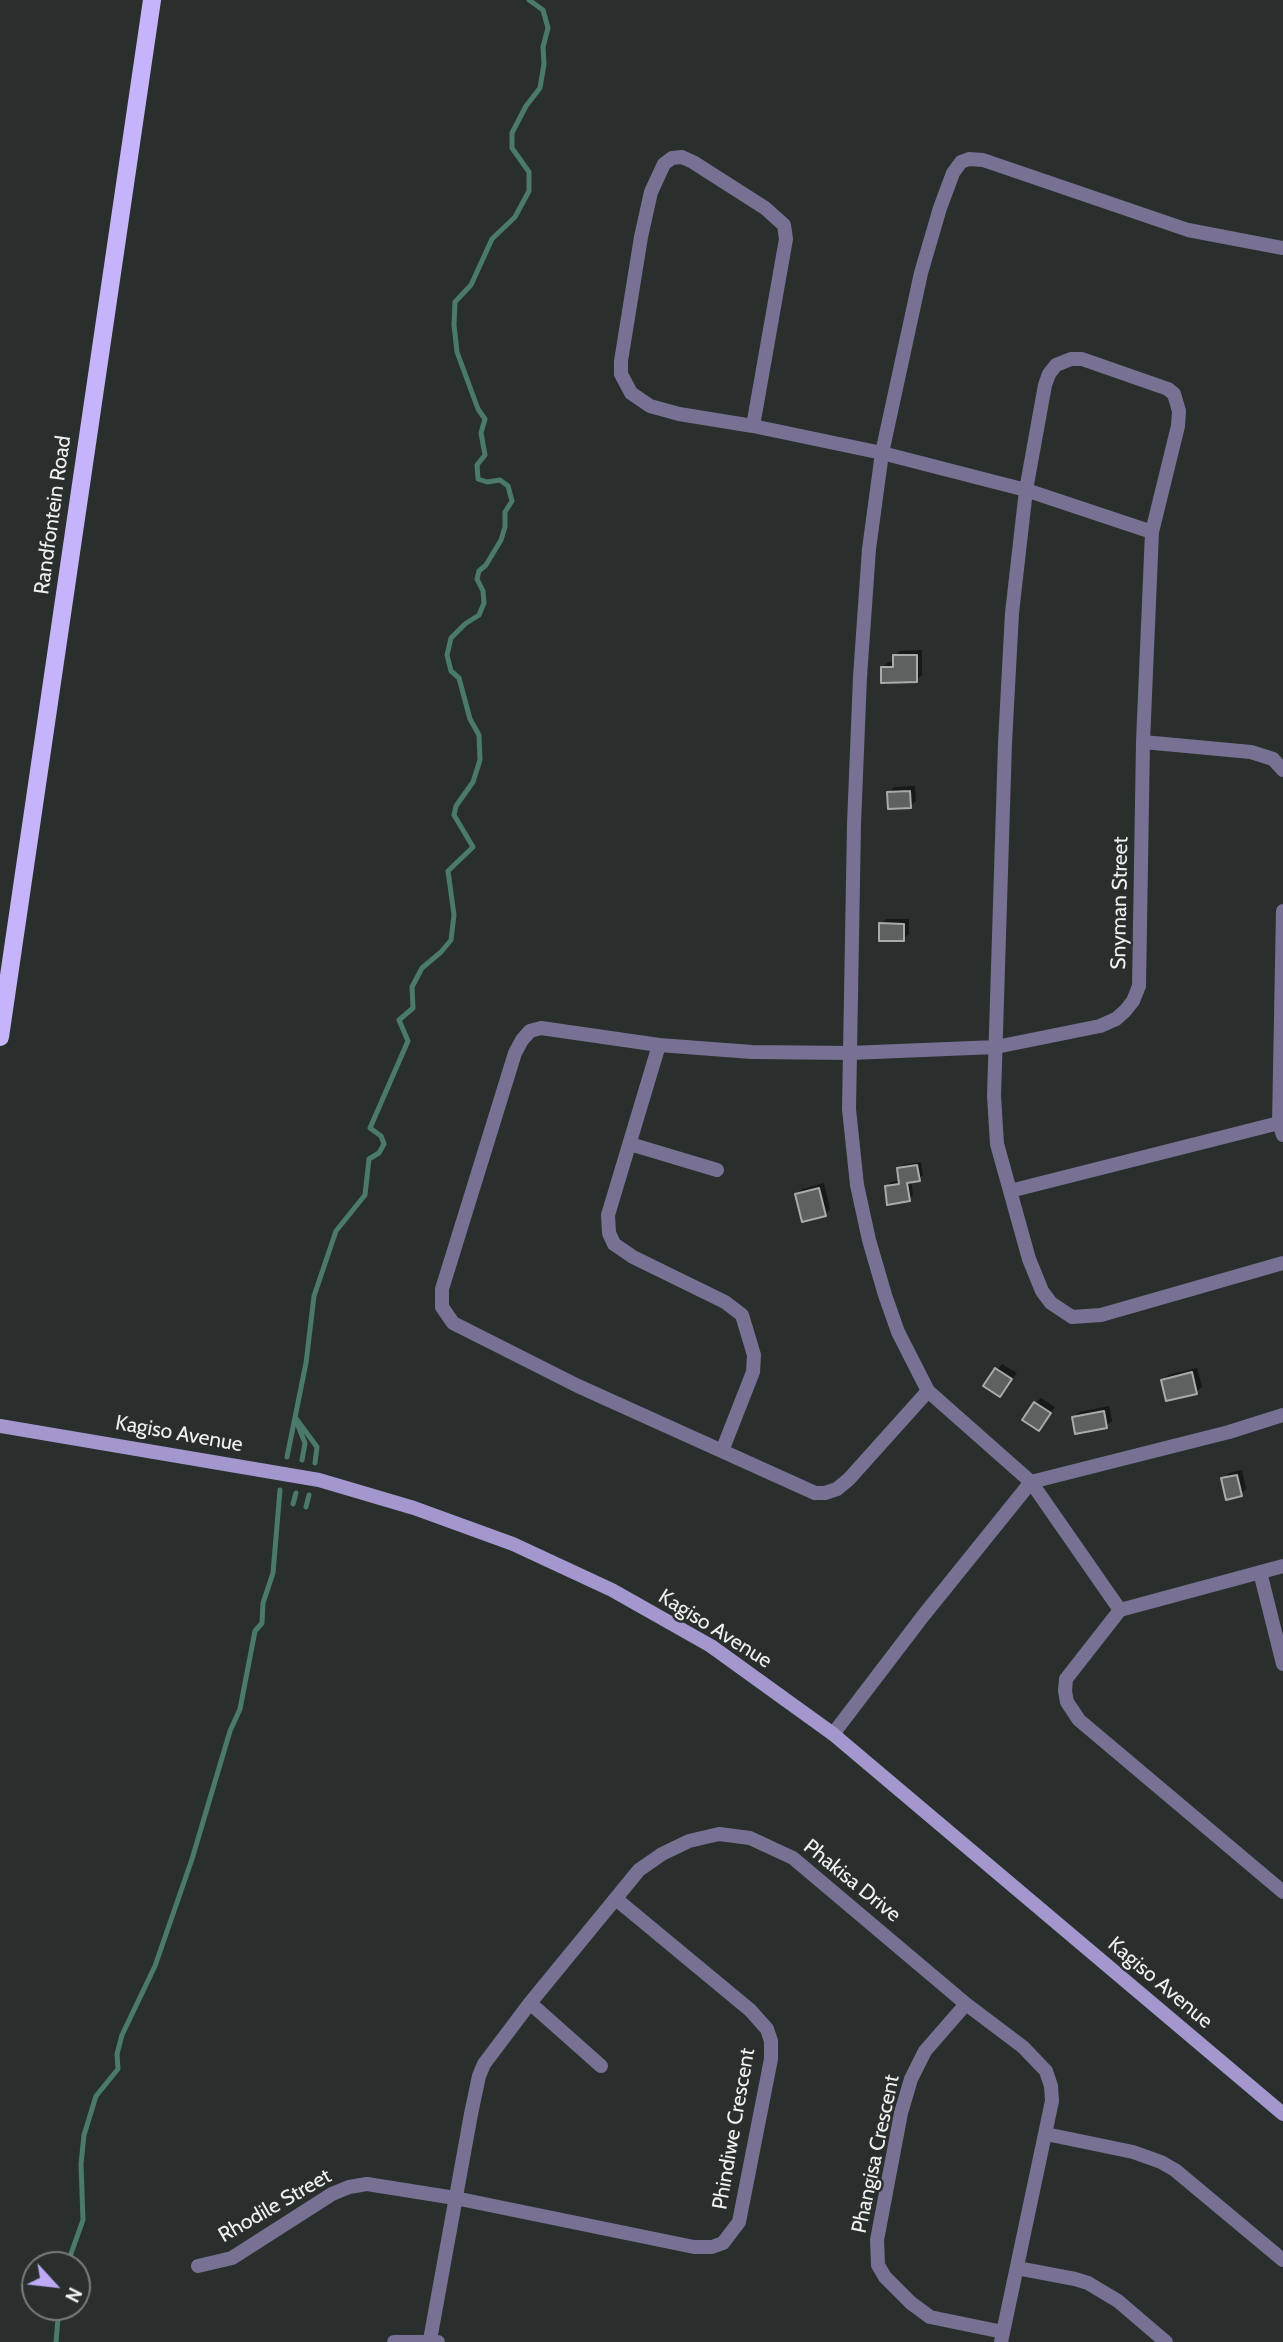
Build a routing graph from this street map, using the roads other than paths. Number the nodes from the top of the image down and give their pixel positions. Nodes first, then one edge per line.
1 (152, 0) edge
2 (1283, 248) edge
3 (753, 426) junction
4 (882, 453) junction
5 (1026, 490) junction
6 (1152, 532) junction
7 (1143, 742) junction
8 (1283, 770) edge
9 (1283, 911) edge
10 (0, 1037) edge
11 (659, 1045) junction
12 (996, 1047) junction
13 (850, 1053) junction
14 (1281, 1129) edge
15 (629, 1144) junction
16 (717, 1170) dead end
17 (1010, 1191) junction
18 (1283, 1263) edge
19 (928, 1391) junction
20 (1283, 1415) edge
21 (0, 1426) edge
22 (722, 1451) junction
23 (1031, 1482) junction
24 (1283, 1566) edge
25 (1260, 1572) junction
26 (1121, 1611) junction
27 (1283, 1664) edge
28 (833, 1734) junction
29 (1283, 1892) edge
30 (616, 1899) junction
31 (530, 2003) junction
32 (966, 2004) junction
33 (601, 2066) dead end
34 (1283, 2114) edge
35 (1046, 2134) junction
36 (455, 2198) junction
37 (1283, 2260) edge
38 (198, 2266) dead end
39 (1017, 2268) junction
40 (1002, 2337) edge
41 (435, 2341) edge
42 (394, 2342) edge
43 (1166, 2342) edge

1 - 10 main road, Randfontein Road
2 - 4 street
3 - 3 street
3 - 4 street
4 - 5 street
4 - 13 street
5 - 6 street
5 - 6 street, Snyman Street
5 - 12 street, Snyman Street
6 - 7 street, Snyman Street
7 - 8 street
7 - 12 street, Snyman Street
9 - 14 street
11 - 13 street, Snyman Street
11 - 15 street
11 - 22 street, Snyman Street
12 - 13 street, Snyman Street
12 - 17 street, Snyman Street
13 - 19 street
14 - 17 street
15 - 16 street
15 - 22 street
17 - 18 street, Snyman Street
19 - 22 street
19 - 23 street
20 - 23 street
21 - 28 street, Kagiso Avenue
23 - 26 street
23 - 28 street
24 - 25 street
25 - 26 street
25 - 27 street
26 - 29 street
28 - 34 street, Kagiso Avenue
30 - 31 street, Phakisa Drive
30 - 32 street, Phakisa Drive
30 - 36 street, Phindiwe Crescent
31 - 33 street
31 - 36 street, Phakisa Drive
32 - 35 street, Phakisa Drive
32 - 40 street, Phangisa Crescent
35 - 37 street
35 - 39 street, Phakisa Drive
36 - 38 street, Rhodile Street
36 - 41 street, Phakisa Drive
39 - 40 street, Phakisa Drive
39 - 43 street
41 - 42 street

